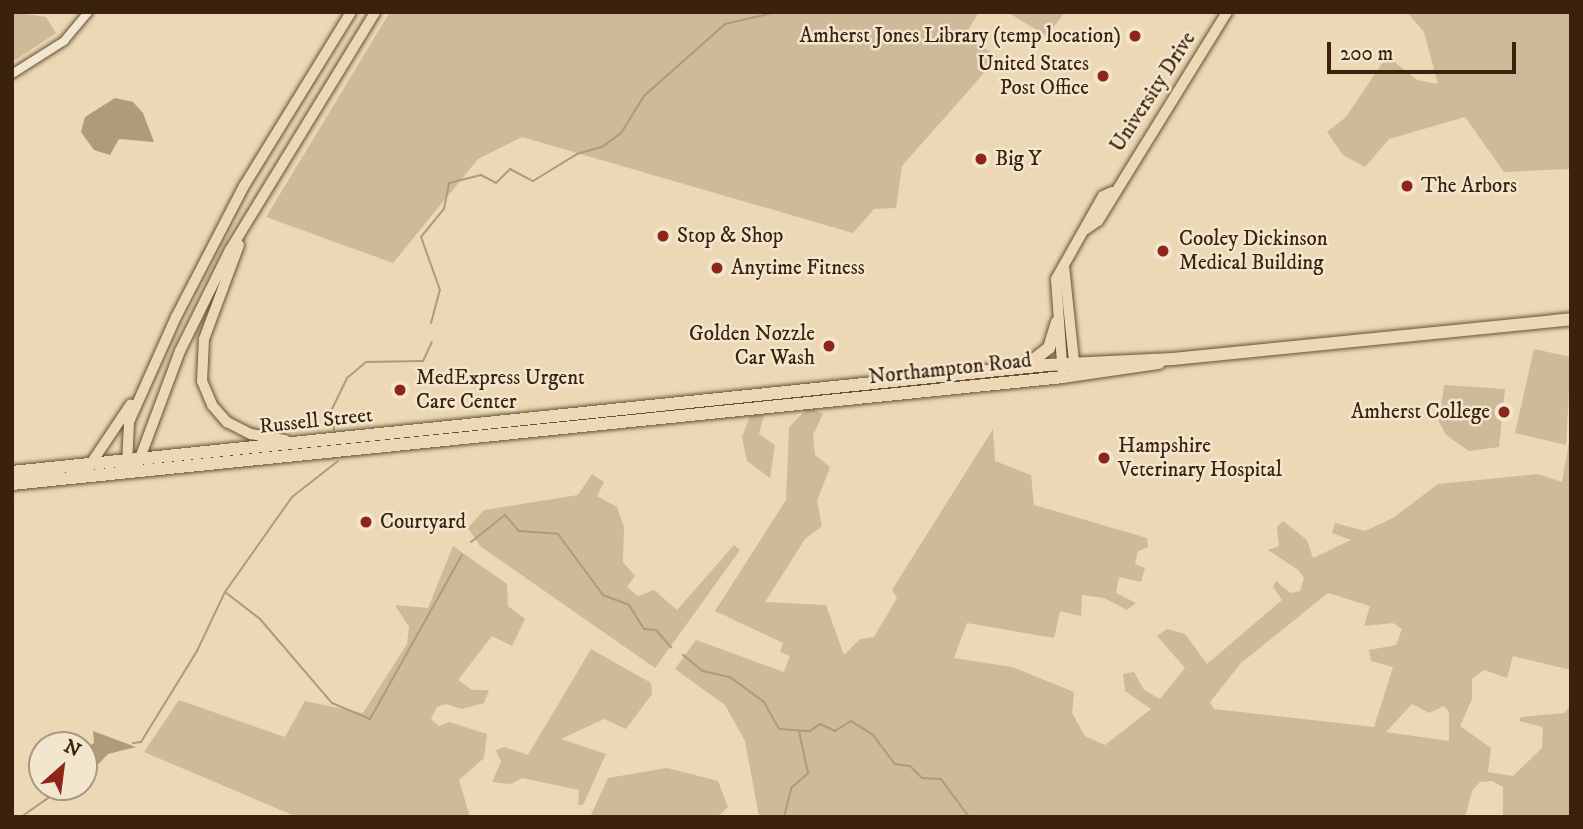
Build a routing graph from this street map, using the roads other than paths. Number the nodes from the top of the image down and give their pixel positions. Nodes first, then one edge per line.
1 (88, 12) edge
2 (351, 12) edge
3 (375, 12) edge
4 (1227, 12) edge
5 (12, 74) edge
6 (245, 225) junction
7 (1064, 266) junction
8 (1571, 319) edge
9 (1057, 322) junction
10 (1020, 369) junction
11 (1069, 370) junction
12 (143, 387) junction
13 (834, 388) joint
14 (730, 410) joint
15 (295, 441) junction
16 (90, 465) junction
17 (132, 466) junction
18 (12, 472) edge
19 (12, 484) edge

1 - 5 street
2 - 12 main road
3 - 6 main road
4 - 7 main road, University Drive
6 - 15 main road
6 - 17 main road
7 - 9 main road, University Drive
7 - 11 main road
8 - 11 highway, Northampton Road
9 - 10 highway
9 - 11 main road, University Drive
10 - 11 highway, Northampton Road
10 - 13 highway, Northampton Road
11 - 14 highway, Northampton Road
12 - 16 main road
12 - 17 main road
13 - 15 highway, Russell Street
14 - 17 highway, Russell Street
15 - 17 highway, Russell Street
16 - 17 highway, Russell Street
16 - 18 highway, Russell Street
17 - 19 highway, Russell Street

